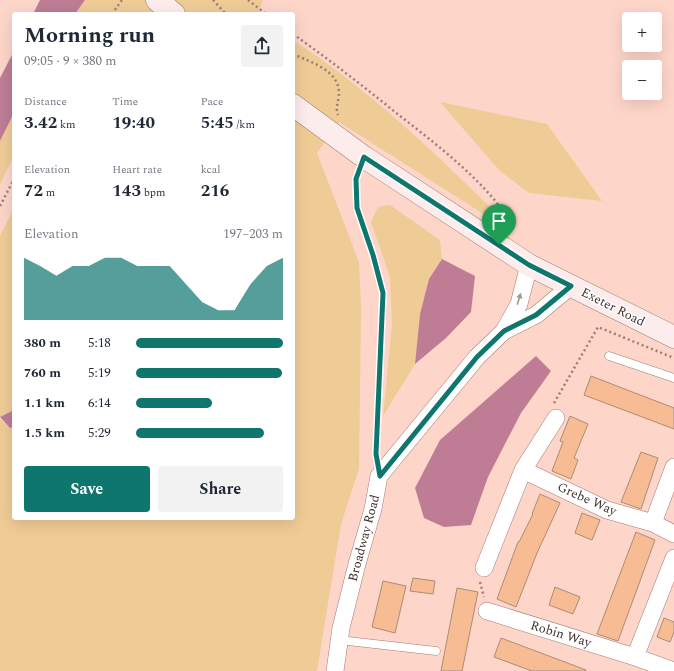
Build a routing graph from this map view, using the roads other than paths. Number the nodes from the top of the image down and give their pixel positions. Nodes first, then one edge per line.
1 (158, 0) edge
2 (172, 12) edge
3 (295, 106) edge
4 (529, 265) junction
5 (571, 286) junction
6 (504, 331) junction
7 (674, 337) edge
8 (609, 356) dead end
9 (674, 378) edge
10 (556, 418) dead end
11 (674, 467) edge
12 (523, 470) junction
13 (653, 523) junction
14 (674, 534) edge
15 (674, 558) edge
16 (484, 568) dead end
17 (487, 611) dead end
18 (339, 640) junction
19 (436, 651) dead end
20 (635, 657) junction
21 (334, 671) edge
22 (674, 671) edge

1 - 2 street
3 - 4 street, Exeter Road
4 - 5 street, Exeter Road
6 -> 4 street, Broadway Road
5 - 6 street, Broadway Road
5 - 7 street, Exeter Road
6 - 18 street, Broadway Road
8 - 9 lane
10 - 12 street
11 - 13 street
12 - 13 street, Grebe Way
12 - 16 street
13 - 14 street
15 - 20 street
17 - 20 street, Robin Way
18 - 19 lane
18 - 21 street, Broadway Road
20 - 22 street, Robin Way

